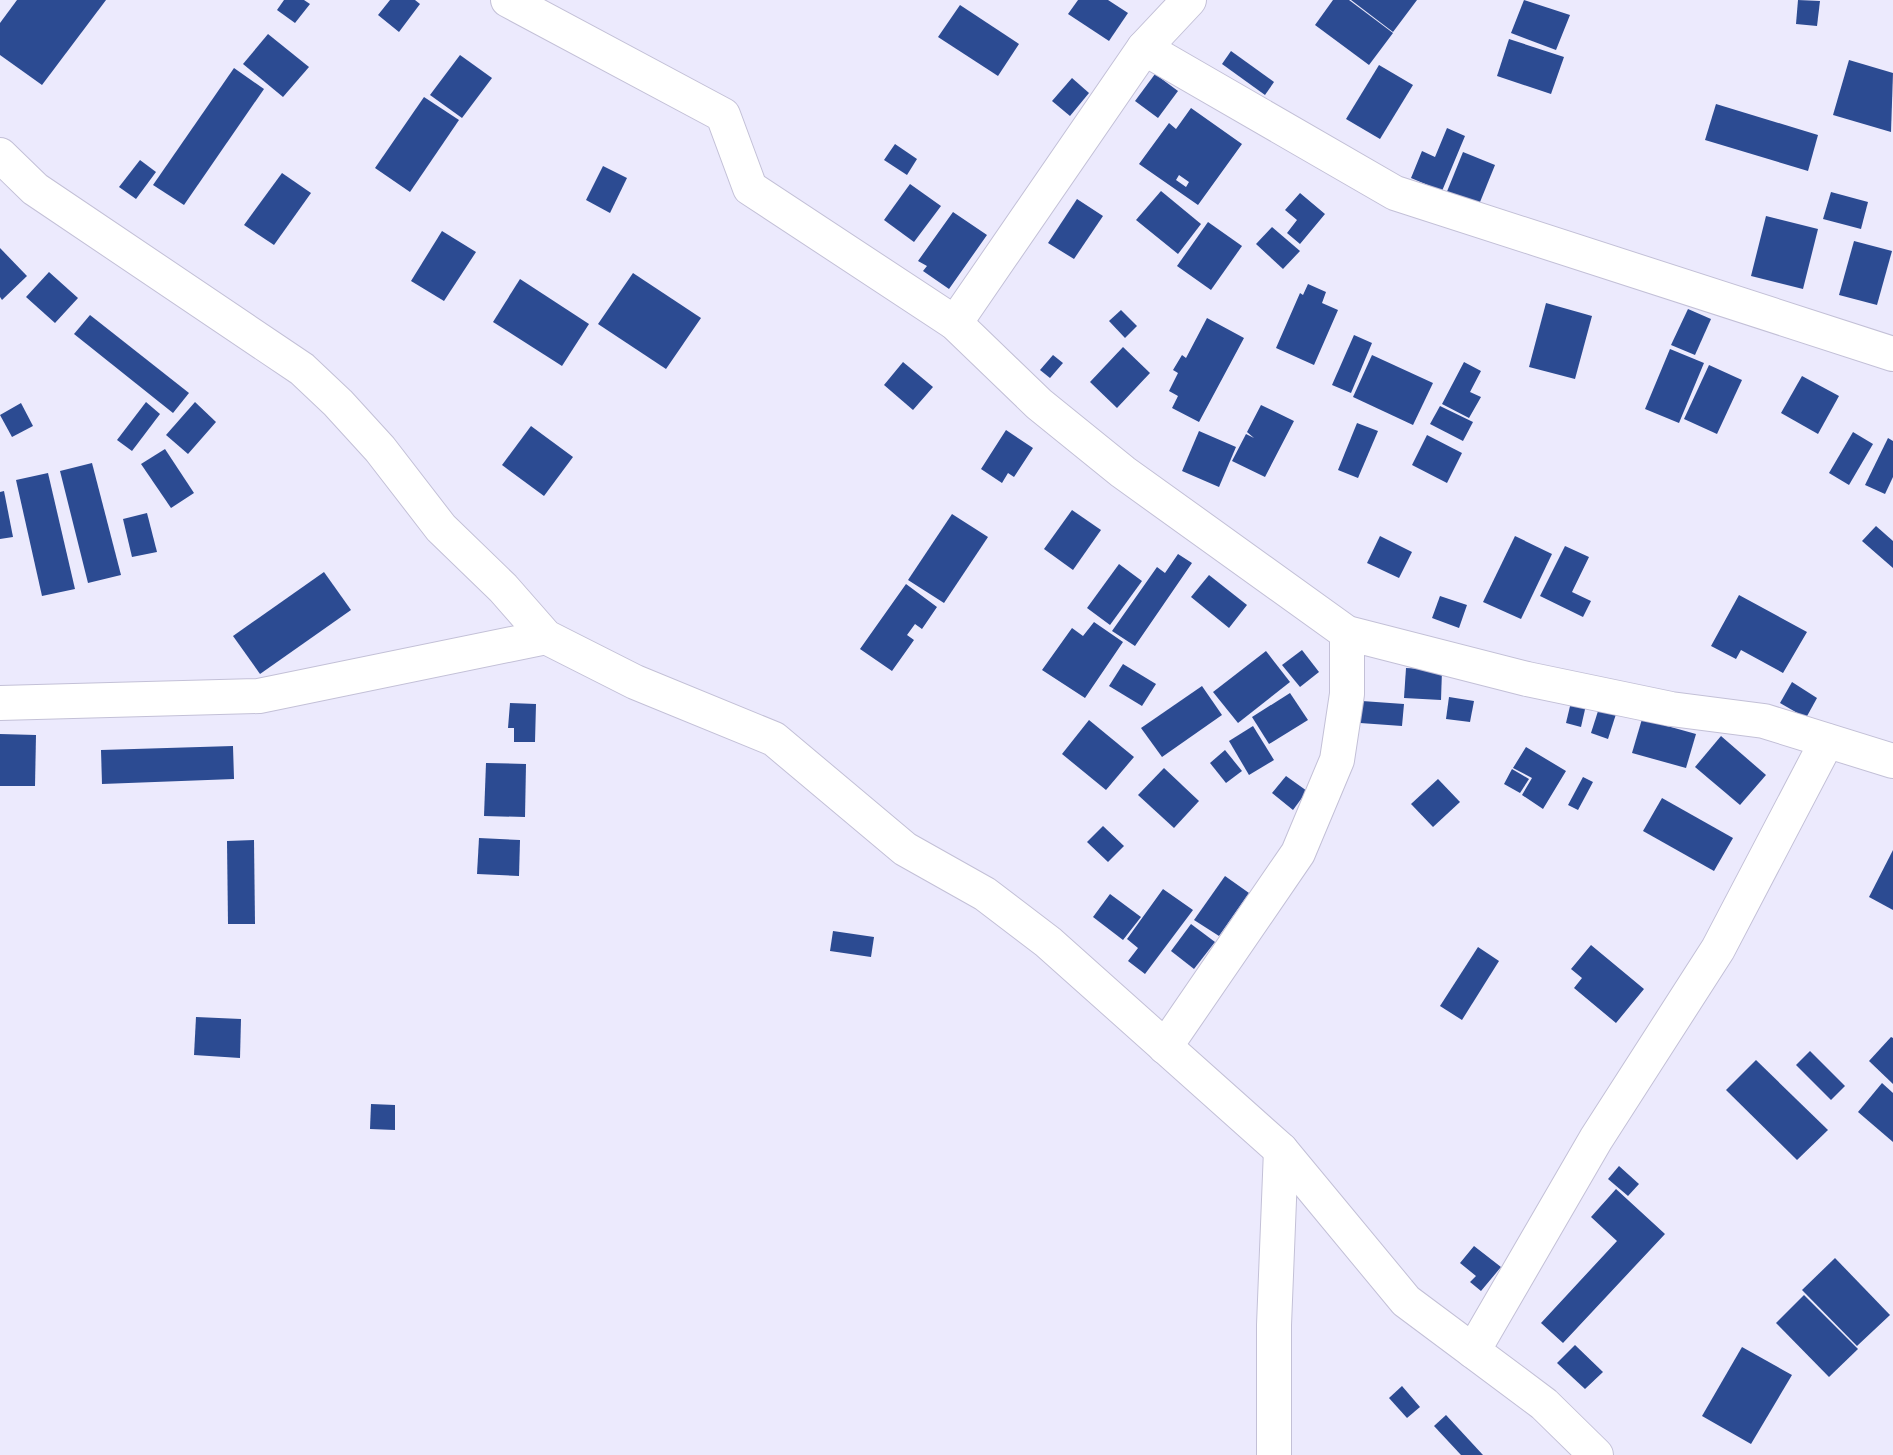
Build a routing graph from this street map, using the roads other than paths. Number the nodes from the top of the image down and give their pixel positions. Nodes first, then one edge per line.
1 (508, 0) edge
2 (1189, 0) edge
3 (1144, 48) junction
4 (0, 155) edge
5 (955, 323) junction
6 (1893, 354) edge
7 (1347, 633) junction
8 (546, 637) junction
9 (0, 703) edge
10 (1827, 741) junction
11 (1893, 761) edge
12 (1165, 1047) junction
13 (1281, 1150) junction
14 (1473, 1351) junction
15 (1274, 1455) edge
16 (1596, 1455) edge

1 - 5 street
2 - 3 street
3 - 5 street
3 - 6 street
4 - 8 street
5 - 7 street
7 - 10 street
7 - 12 street
8 - 9 street
8 - 12 street
10 - 11 street
10 - 14 street
12 - 13 street
13 - 14 street
13 - 15 street
14 - 16 street

